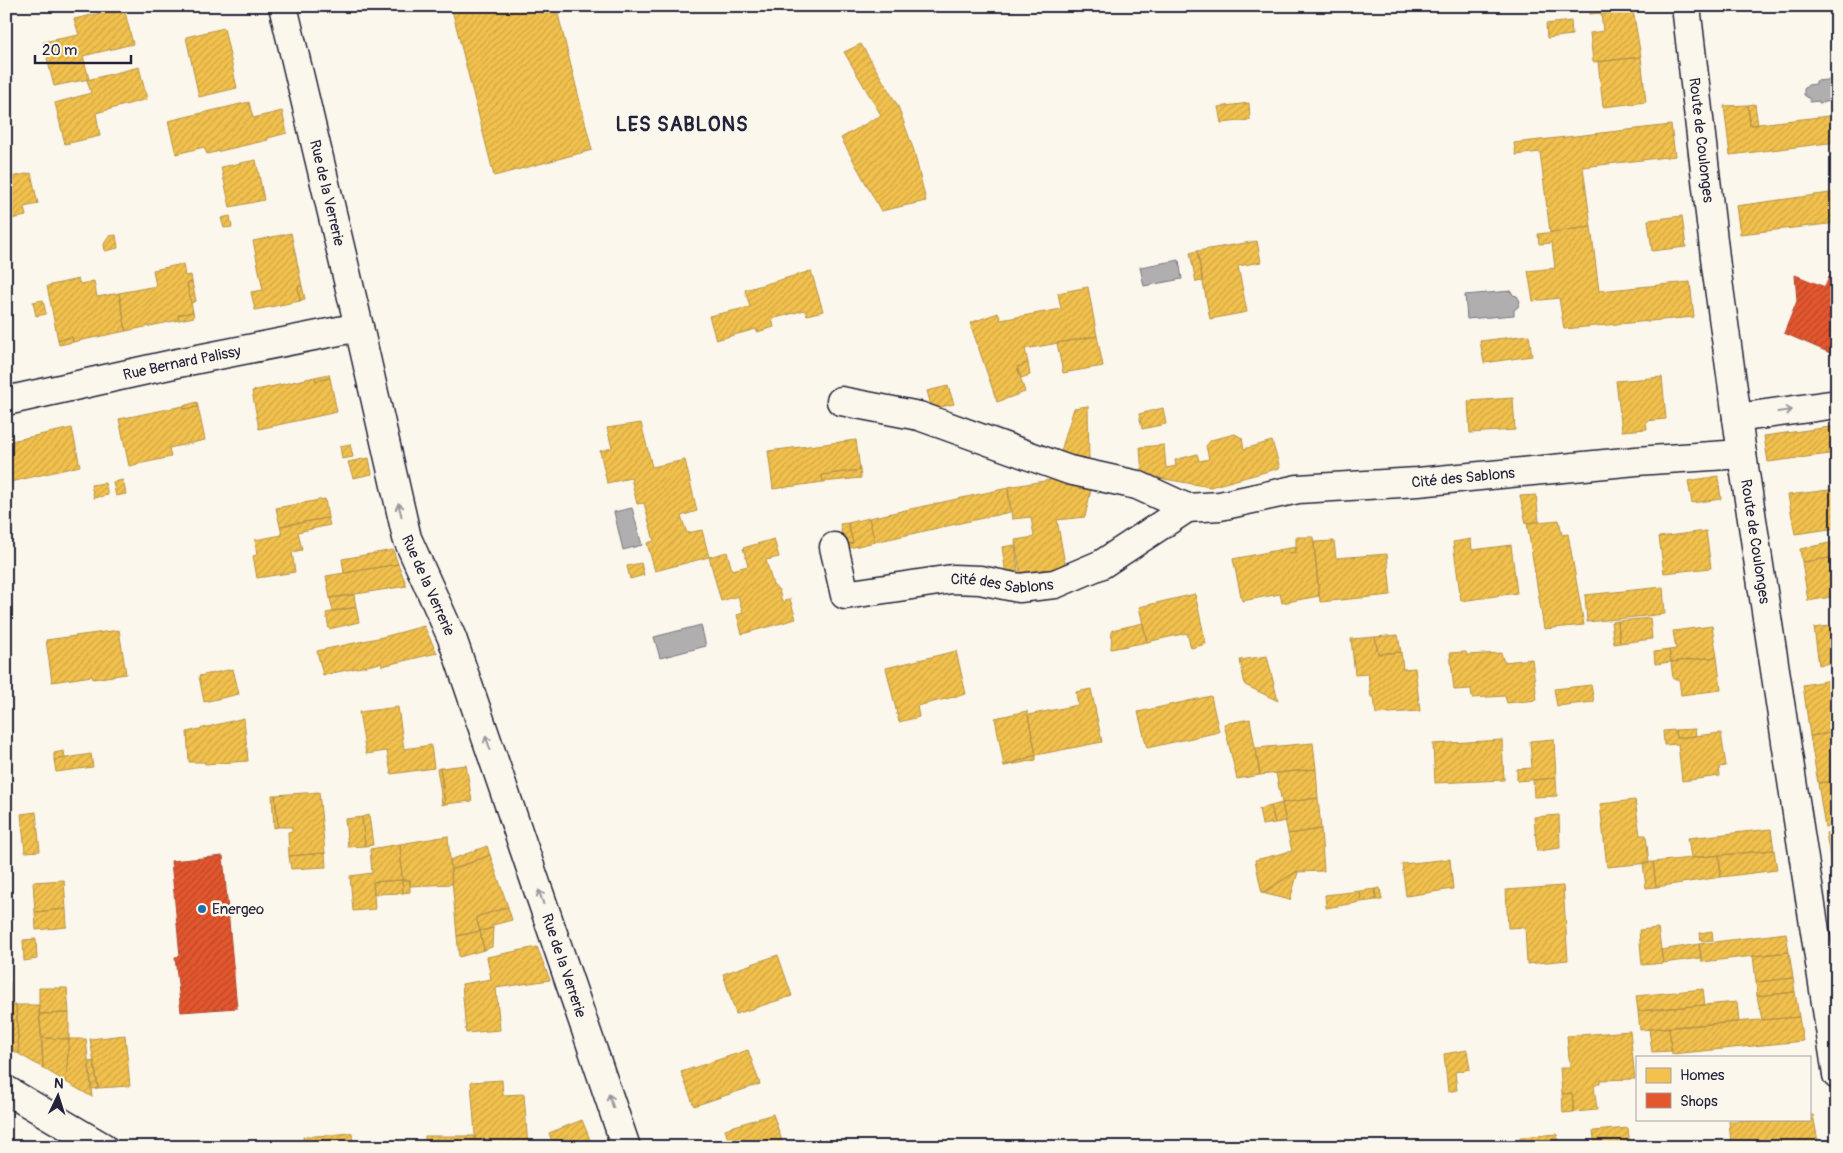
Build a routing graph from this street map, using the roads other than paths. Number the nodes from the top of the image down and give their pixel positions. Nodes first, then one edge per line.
1 (282, 6) edge
2 (1686, 6) edge
3 (359, 327) junction
4 (6, 401) edge
5 (841, 401) dead end
6 (1837, 404) edge
7 (1737, 418) junction
8 (1742, 454) junction
9 (1187, 508) junction
10 (834, 548) dead end
11 (1837, 1076) edge
12 (6, 1090) edge
13 (103, 1147) edge
14 (626, 1147) edge

1 - 3 street, Rue de la Verrerie
2 - 7 street, Route de Coulonges
3 - 4 street, Rue Bernard Palissy
14 -> 3 street, Rue de la Verrerie
5 - 9 street, Cité des Sablons
7 -> 6 street
7 - 8 street, Route de Coulonges
8 - 9 street, Cité des Sablons
8 - 11 street, Route de Coulonges
9 - 10 street, Cité des Sablons
12 - 13 street

